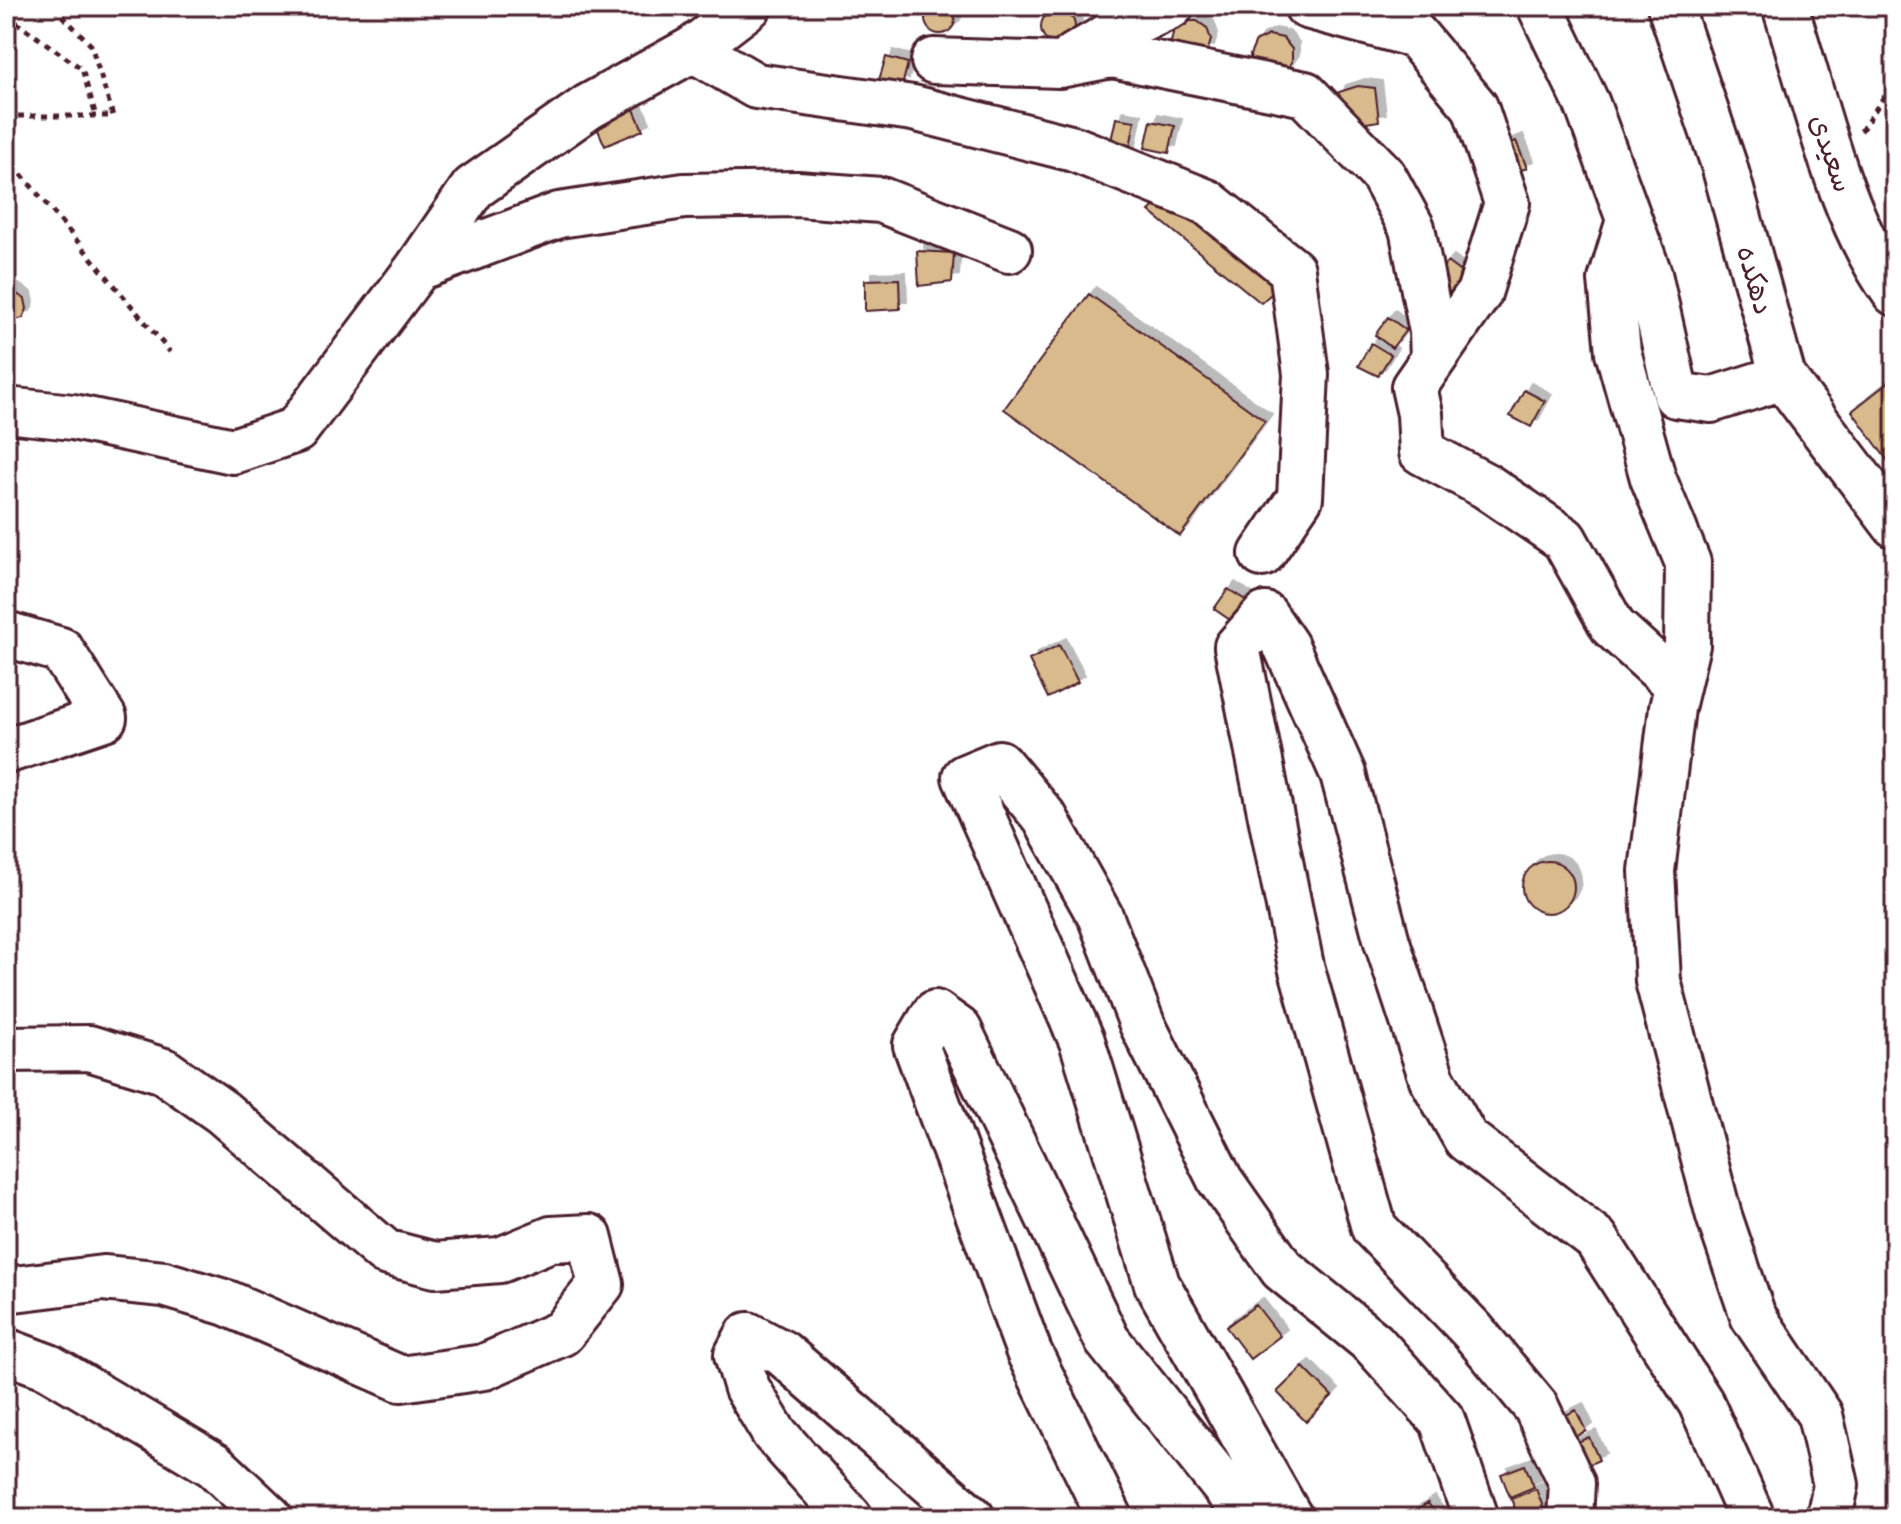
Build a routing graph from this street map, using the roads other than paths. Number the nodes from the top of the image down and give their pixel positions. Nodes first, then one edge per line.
1 (749, 6) edge
2 (1171, 6) edge
3 (1307, 6) edge
4 (1540, 6) edge
5 (1670, 6) edge
6 (1785, 6) edge
7 (693, 49) junction
8 (934, 61) dead end
9 (1060, 65) junction
10 (1629, 220) junction
11 (1009, 250) dead end
12 (418, 268) junction
13 (1895, 293) edge
14 (1433, 345) junction
15 (1783, 377) junction
16 (6, 410) edge
17 (1895, 525) edge
18 (1262, 554) dead end
19 (6, 634) edge
20 (1677, 685) junction
21 (6, 751) edge
22 (6, 1049) edge
23 (6, 1290) edge
24 (6, 1351) edge
25 (270, 1518) edge
26 (850, 1518) edge
27 (972, 1518) edge
28 (1110, 1518) edge
29 (1253, 1518) edge
30 (1290, 1518) edge
31 (1476, 1518) edge
32 (1570, 1518) edge
33 (1752, 1518) edge
34 (1829, 1518) edge

1 - 7 street
2 - 9 street
3 - 14 street
4 - 10 street
5 - 15 street, دهکده
6 - 13 street, سعیدی
7 - 12 street
7 - 18 street
8 - 9 street
9 - 14 street
10 - 15 street
10 - 20 street
11 - 12 street
12 - 16 street
14 - 20 street
15 - 17 street, دهکده
19 - 21 street
20 - 34 street
22 - 23 street
24 - 25 street
26 - 27 street
28 - 29 street
30 - 31 street
32 - 33 street

